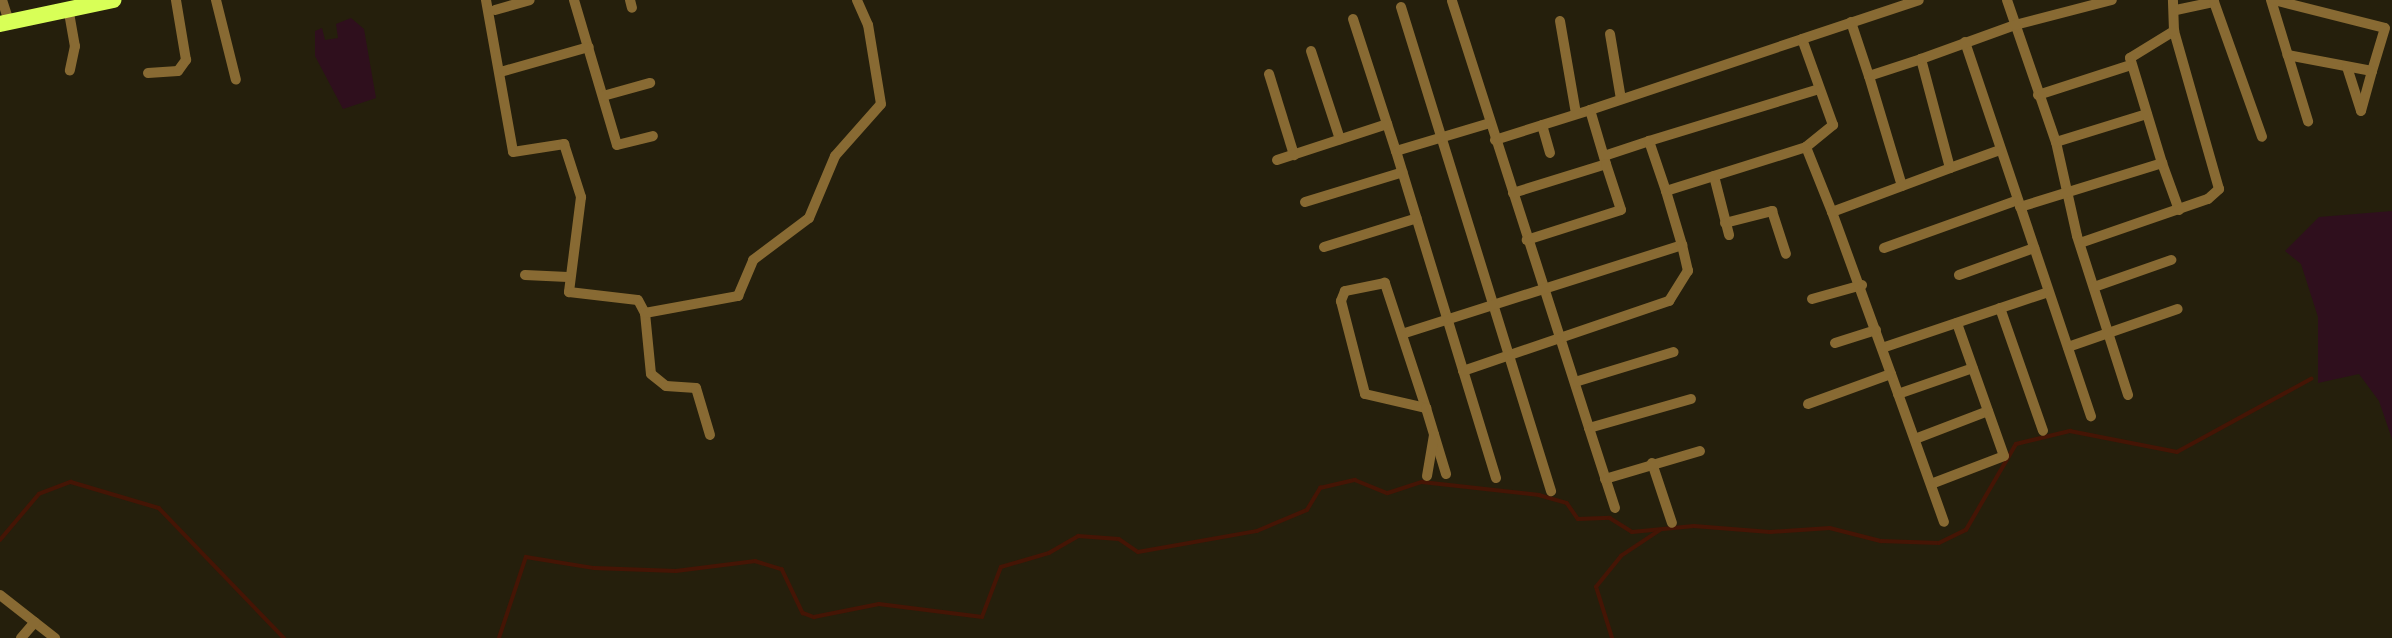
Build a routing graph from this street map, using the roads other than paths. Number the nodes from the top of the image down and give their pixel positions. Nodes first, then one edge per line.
1 (2, 0) edge
2 (113, 0) edge
3 (176, 0) edge
4 (216, 0) edge
5 (486, 0) edge
6 (530, 0) edge
7 (574, 0) edge
8 (858, 0) edge
9 (1919, 0) edge
10 (2007, 0) edge
11 (2112, 0) edge
12 (2272, 0) edge
13 (1452, 1) edge
14 (2175, 5) edge
15 (68, 6) junction
16 (1401, 6) dead end
17 (495, 10) dead end
18 (1353, 19) dead end
19 (1560, 21) dead end
20 (1851, 22) junction
21 (4, 23) edge
22 (2015, 25) junction
23 (2389, 28) edge
24 (2174, 31) junction
25 (1610, 34) dead end
26 (1802, 39) junction
27 (1965, 42) junction
28 (589, 47) junction
29 (1311, 51) dead end
30 (2287, 55) junction
31 (1921, 59) junction
32 (2131, 65) junction
33 (2347, 67) junction
34 (70, 70) dead end
35 (505, 71) dead end
36 (2372, 71) junction
37 (148, 73) dead end
38 (1269, 74) dead end
39 (1869, 76) junction
40 (236, 80) dead end
41 (650, 83) dead end
42 (1819, 89) junction
43 (2038, 95) junction
44 (603, 96) junction
45 (1621, 99) junction
46 (1590, 110) junction
47 (1576, 114) junction
48 (2147, 114) junction
49 (2308, 121) dead end
50 (1490, 123) junction
51 (1387, 124) junction
52 (1542, 125) junction
53 (653, 136) dead end
54 (1443, 137) junction
55 (2262, 137) dead end
56 (1340, 139) junction
57 (1495, 140) junction
58 (1649, 141) junction
59 (2056, 142) junction
60 (1806, 147) junction
61 (2000, 150) junction
62 (1396, 151) junction
63 (1550, 153) dead end
64 (1294, 155) junction
65 (1277, 160) dead end
66 (1605, 160) junction
67 (2162, 163) junction
68 (1950, 168) junction
69 (1403, 172) junction
70 (1714, 176) junction
71 (1902, 186) junction
72 (2069, 190) junction
73 (1666, 191) junction
74 (1513, 194) junction
75 (1305, 202) dead end
76 (2019, 204) junction
77 (2179, 210) junction
78 (1832, 212) junction
79 (1417, 218) junction
80 (1726, 223) junction
81 (1728, 235) dead end
82 (1527, 240) junction
83 (2080, 243) junction
84 (1682, 245) junction
85 (1324, 247) dead end
86 (1884, 248) dead end
87 (2034, 248) junction
88 (1786, 254) dead end
89 (2171, 260) dead end
90 (525, 275) dead end
91 (1959, 275) dead end
92 (568, 277) junction
93 (1862, 285) junction
94 (2094, 287) junction
95 (1543, 288) junction
96 (2048, 292) junction
97 (1812, 299) dead end
98 (1494, 304) junction
99 (2000, 308) junction
100 (2178, 309) dead end
101 (645, 313) junction
102 (1447, 318) junction
103 (1957, 323) junction
104 (2108, 329) junction
105 (1876, 330) junction
106 (1405, 333) junction
107 (1560, 338) junction
108 (1835, 343) dead end
109 (2068, 347) junction
110 (1882, 348) junction
111 (1509, 352) junction
112 (1674, 352) dead end
113 (1973, 368) junction
114 (1463, 371) junction
115 (1891, 374) junction
116 (1574, 382) junction
117 (1898, 394) junction
118 (2128, 395) dead end
119 (1690, 398) dead end
120 (1808, 404) dead end
121 (1426, 408) junction
122 (1988, 411) junction
123 (2091, 416) dead end
124 (1589, 428) junction
125 (2043, 431) dead end
126 (1435, 432) junction
127 (710, 435) dead end
128 (1915, 439) junction
129 (1700, 451) dead end
130 (1652, 463) junction
131 (1446, 474) dead end
132 (1427, 476) dead end
133 (1496, 478) dead end
134 (1605, 479) junction
135 (1931, 484) junction
136 (1551, 491) dead end
137 (1615, 508) dead end
138 (1944, 522) dead end
139 (1672, 523) dead end
140 (0, 595) edge
141 (34, 622) junction
142 (23, 637) edge
143 (55, 638) edge

1 - 21 street
2 - 15 main road
3 - 37 street
4 - 40 street
5 - 92 street
6 - 17 street
7 - 28 street
8 - 101 street
9 - 20 street
10 - 22 street
11 - 22 street
12 - 23 street
12 - 30 street
13 - 50 street
14 - 24 street
14 - 55 street
15 - 21 main road
15 - 34 street
16 - 54 street
18 - 51 street
19 - 47 street
20 - 26 street
20 - 39 street
22 - 27 street
22 - 43 street
23 - 36 street
24 - 32 street
24 - 77 street
25 - 45 street
26 - 42 street
26 - 45 street
27 - 31 street
27 - 61 street
28 - 35 street
28 - 44 street
29 - 56 street
30 - 33 street
30 - 49 street
31 - 39 street
31 - 68 street
32 - 43 street
32 - 48 street
33 - 36 street
33 - 36 street
38 - 64 street
39 - 71 street
41 - 44 street
42 - 58 street
42 - 60 street
43 - 59 street
44 - 53 street
45 - 46 street
46 - 47 street
46 - 66 street
47 - 52 street
48 - 59 street
48 - 67 street
50 - 54 street
50 - 57 street
51 - 56 street
51 - 62 street
52 - 57 street
52 - 63 street
54 - 62 street
54 - 98 street
56 - 64 street
57 - 74 street
58 - 66 street
58 - 73 street
59 - 72 street
60 - 70 street
60 - 78 street
61 - 68 street
61 - 76 street
62 - 69 street
64 - 65 street
66 - 74 street
66 - 82 street
67 - 72 street
67 - 77 street
68 - 71 street
69 - 75 street
69 - 79 street
70 - 73 street
70 - 80 street
71 - 78 street
72 - 76 street
72 - 83 street
73 - 84 street
74 - 82 street
76 - 86 street
76 - 87 street
77 - 83 street
78 - 93 street
79 - 85 street
79 - 102 street
80 - 81 street
80 - 88 street
82 - 95 street
83 - 94 street
84 - 95 street
84 - 107 street
87 - 91 street
87 - 96 street
89 - 94 street
90 - 92 street
92 - 101 street
93 - 97 street
93 - 105 street
94 - 104 street
95 - 98 street
95 - 107 street
96 - 99 street
96 - 109 street
98 - 102 street
98 - 111 street
99 - 103 street
99 - 125 street
100 - 104 street
101 - 127 street
102 - 106 street
102 - 114 street
103 - 110 street
103 - 113 street
104 - 109 street
104 - 118 street
105 - 108 street
105 - 110 street
106 - 121 street
106 - 121 street
107 - 111 street
107 - 116 street
109 - 123 street
110 - 115 street
111 - 114 street
111 - 136 street
112 - 116 street
113 - 117 street
113 - 122 street
114 - 133 street
115 - 117 street
115 - 120 street
116 - 124 street
117 - 128 street
119 - 124 street
121 - 126 street
122 - 128 street
122 - 135 street
124 - 134 street
126 - 131 street
126 - 132 street
128 - 135 street
129 - 130 street
130 - 134 street
130 - 139 street
134 - 137 street
135 - 138 street
140 - 141 street
141 - 142 street
141 - 143 street

